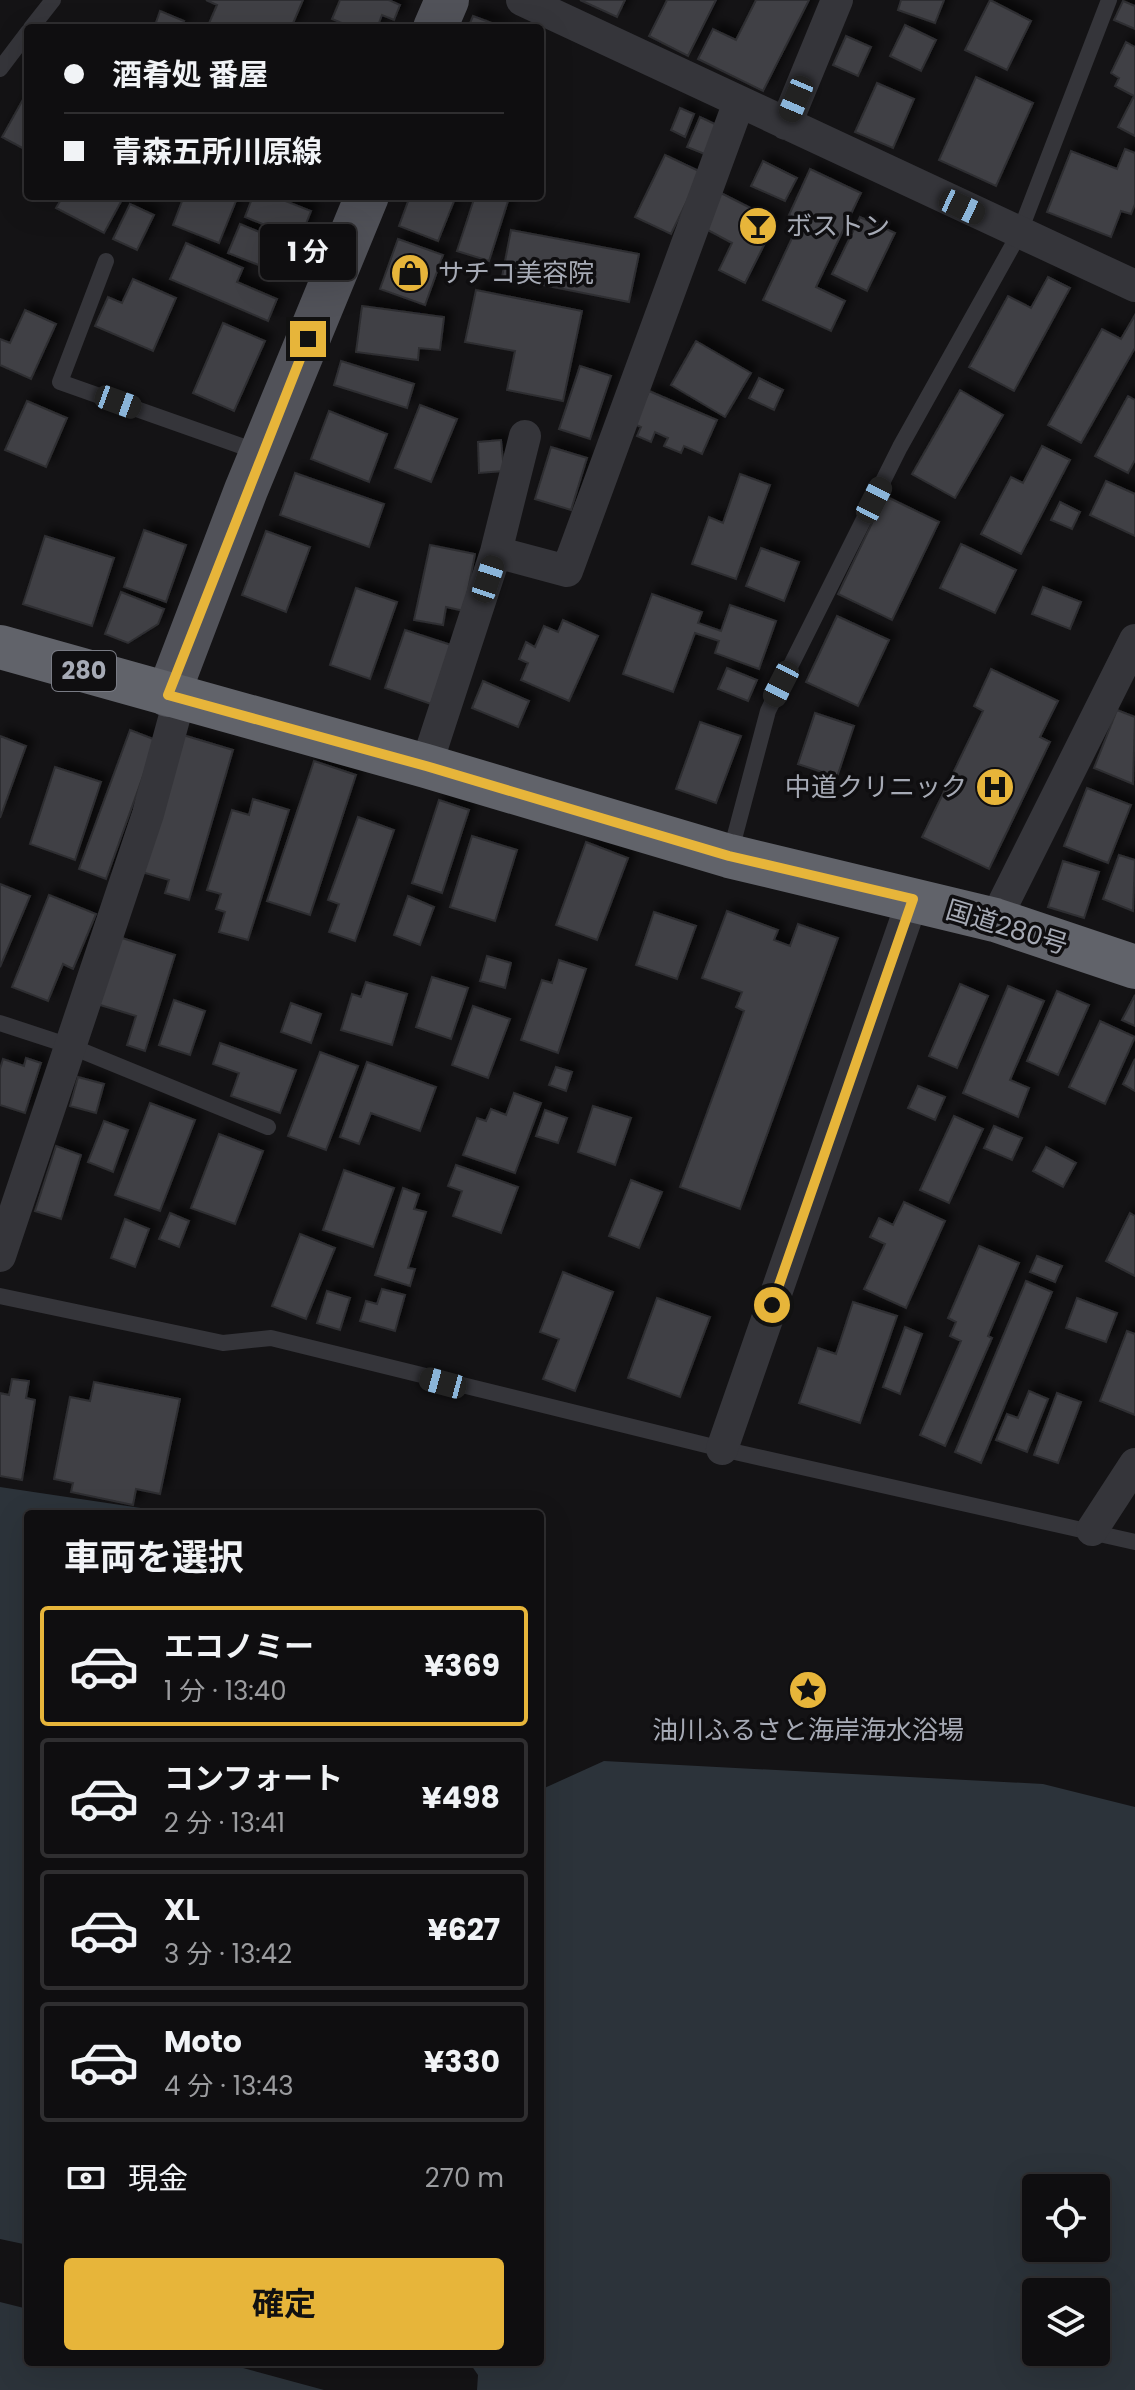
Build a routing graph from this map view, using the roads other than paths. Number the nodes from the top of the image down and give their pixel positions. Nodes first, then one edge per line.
1 (53, 0) edge
2 (447, 0) edge
3 (522, 0) edge
4 (837, 0) edge
5 (1109, 0) edge
6 (35, 24) edge
7 (437, 24) edge
8 (24, 37) edge
9 (1, 64) edge
10 (739, 102) junction
11 (786, 124) junction
12 (365, 200) edge
13 (1019, 234) junction
14 (106, 261) dead end
15 (1135, 286) edge
16 (525, 436) dead end
17 (261, 454) junction
18 (496, 552) junction
19 (1135, 640) edge
20 (0, 647) edge
21 (174, 696) junction
22 (426, 766) junction
23 (729, 856) junction
24 (913, 899) junction
25 (995, 920) junction
26 (1135, 967) edge
27 (0, 1023) edge
28 (70, 1046) junction
29 (268, 1127) dead end
30 (0, 1256) edge
31 (0, 1296) edge
32 (722, 1449) junction
33 (1135, 1464) edge
34 (1092, 1530) junction
35 (1135, 1542) edge

1 - 6 lane
2 - 7 main road
3 - 10 street
4 - 11 street
5 - 13 lane
8 - 9 lane
10 - 11 street
10 - 18 street
11 - 13 street
12 - 17 main road
13 - 15 street
13 - 23 lane
14 - 17 lane
16 - 18 street
17 - 21 main road
18 - 22 street
19 - 25 street
20 - 21 highway, 国道280号 / 280
21 - 22 highway, 国道280号 / 280
21 - 28 street
22 - 23 highway, 国道280号 / 280
23 - 24 highway, 国道280号 / 280
24 - 25 highway, 国道280号 / 280
24 - 32 street
25 - 26 highway, 国道280号 / 280
27 - 28 lane
28 - 29 lane
28 - 30 street
31 - 32 lane
32 - 34 lane
33 - 34 street
34 - 35 lane

